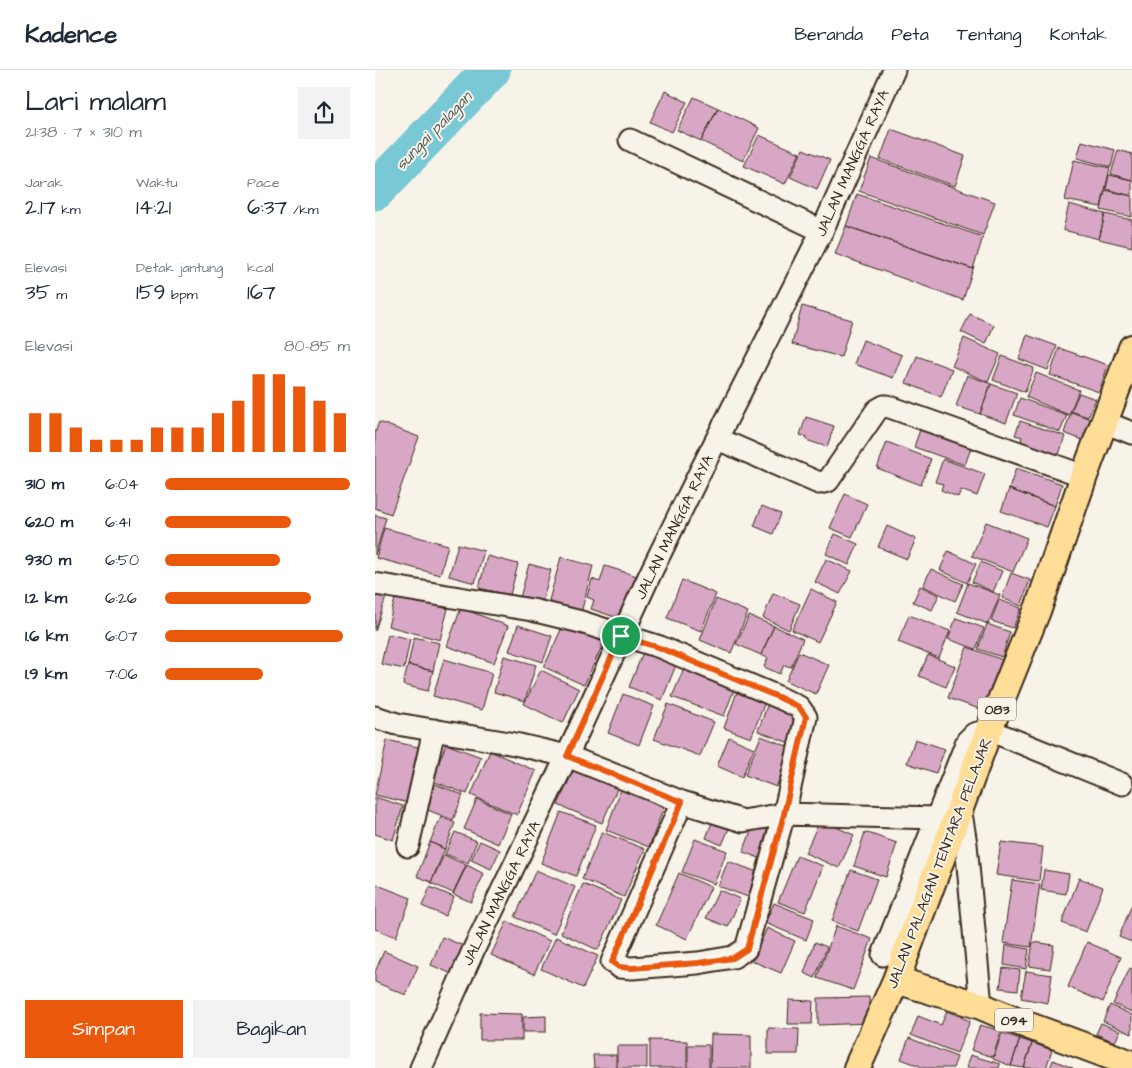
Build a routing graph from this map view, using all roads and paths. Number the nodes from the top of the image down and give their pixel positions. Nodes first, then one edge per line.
1 (894, 70) edge
2 (630, 140) dead end
3 (822, 231) junction
4 (1132, 348) edge
5 (1104, 422) junction
6 (1132, 433) edge
7 (717, 439) junction
8 (1084, 476) junction
9 (375, 584) edge
10 (621, 636) junction
11 (375, 717) edge
12 (434, 730) junction
13 (989, 730) junction
14 (567, 756) junction
15 (1122, 784) dead end
16 (682, 802) junction
17 (948, 813) junction
18 (784, 814) junction
19 (408, 846) dead end
20 (883, 955) dead end
21 (896, 980) junction
22 (981, 1006) junction
23 (1127, 1064) edge
24 (421, 1068) edge
25 (857, 1068) edge

1 - 3 street, JALAN MANGGA RAYA
2 - 3 street
3 - 7 street, JALAN MANGGA RAYA
4 - 5 main road, JALAN PALAGAN TENTARA PELAJAR / 083
5 - 6 street
5 - 8 main road, JALAN PALAGAN TENTARA PELAJAR / 083
7 - 8 street
7 - 10 street, JALAN MANGGA RAYA
8 - 13 main road, JALAN PALAGAN TENTARA PELAJAR / 083
9 - 10 street
10 - 14 street, JALAN MANGGA RAYA
10 - 18 street
11 - 12 street
12 - 14 street
12 - 19 street
13 - 15 street
13 - 17 main road, JALAN PALAGAN TENTARA PELAJAR / 083
14 - 16 street
14 - 24 street, JALAN MANGGA RAYA
16 - 18 street
16 - 18 street
17 - 18 street
17 - 20 street
17 - 21 main road, JALAN PALAGAN TENTARA PELAJAR / 083
17 - 22 street
21 - 22 main road, 094
21 - 25 main road, JALAN PALAGAN TENTARA PELAJAR / 083
22 - 23 main road, 094

